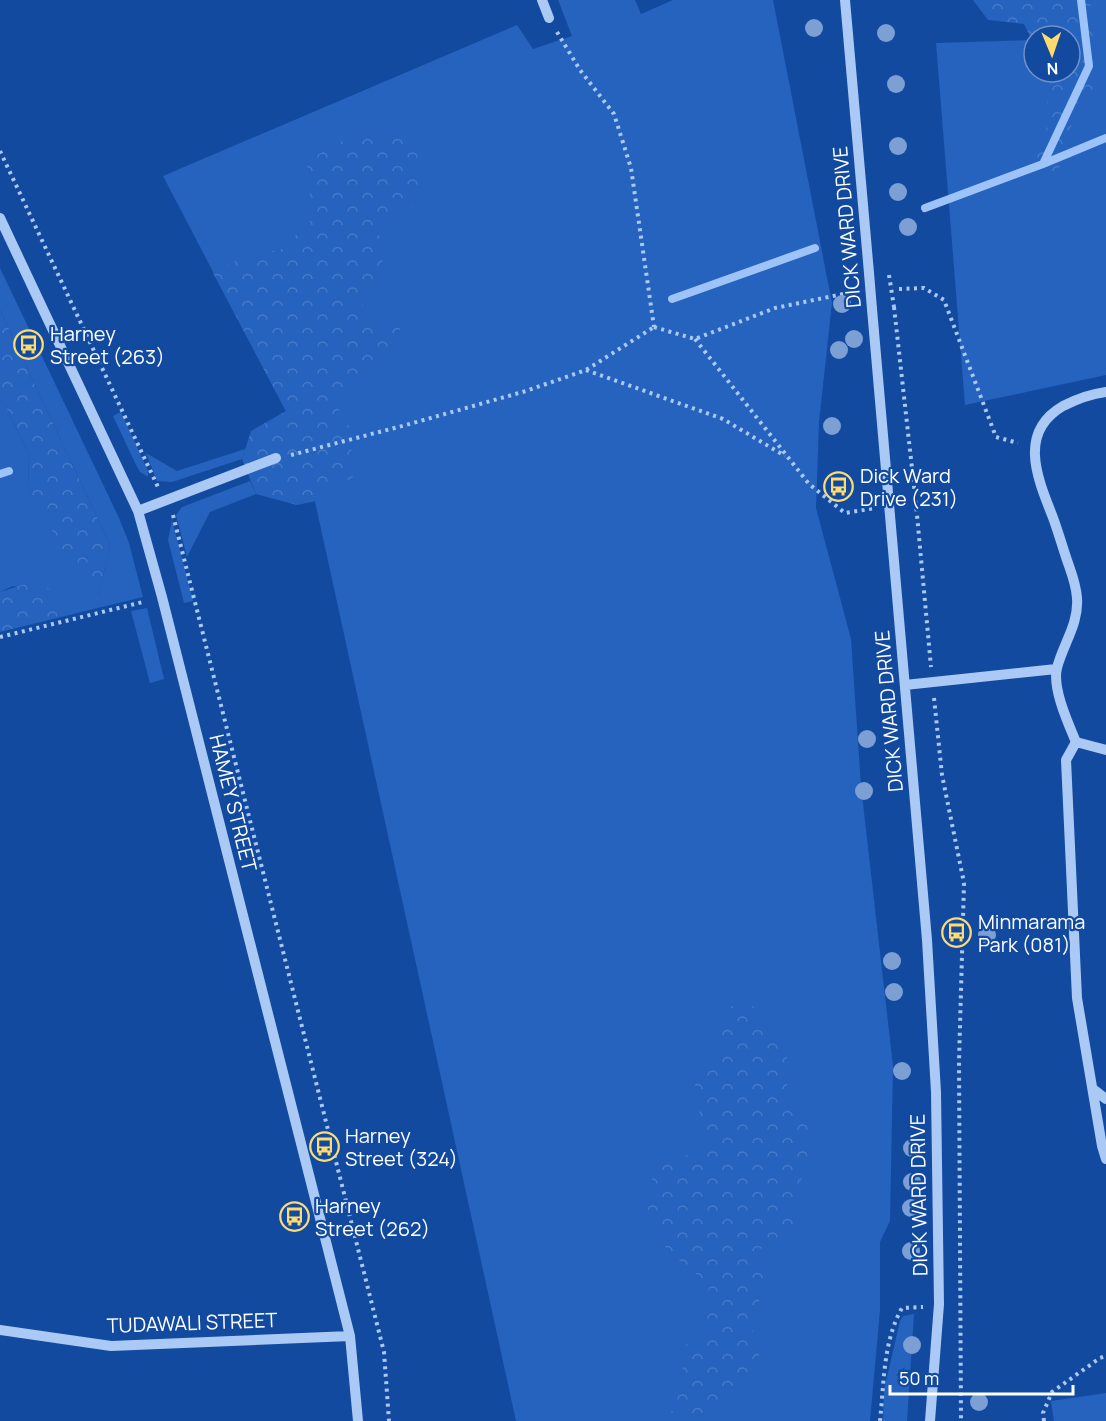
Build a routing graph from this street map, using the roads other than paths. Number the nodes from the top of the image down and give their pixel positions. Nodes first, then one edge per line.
1 (542, 0) edge
2 (844, 0) edge
3 (549, 18) road end
4 (0, 218) edge
5 (1106, 392) edge
6 (276, 459) road end
7 (138, 511) junction
8 (1056, 669) junction
9 (904, 686) junction
10 (1076, 742) junction
11 (1106, 750) edge
12 (1093, 1089) junction
13 (1106, 1099) edge
14 (1106, 1159) edge
15 (0, 1330) edge
16 (350, 1336) junction
17 (358, 1421) edge
18 (930, 1421) edge

1 - 3 street
2 - 9 street, DICK WARD DRIVE, bridge
4 - 7 street, HAMEY STREET
5 - 8 street
6 - 7 street
7 - 16 street, HAMEY STREET
8 - 9 street
8 - 10 street
9 - 18 street, DICK WARD DRIVE
10 - 11 street
10 - 12 street
12 - 13 street
12 - 14 street
15 - 16 street, TUDAWALI STREET
16 - 17 street, HAMEY STREET

